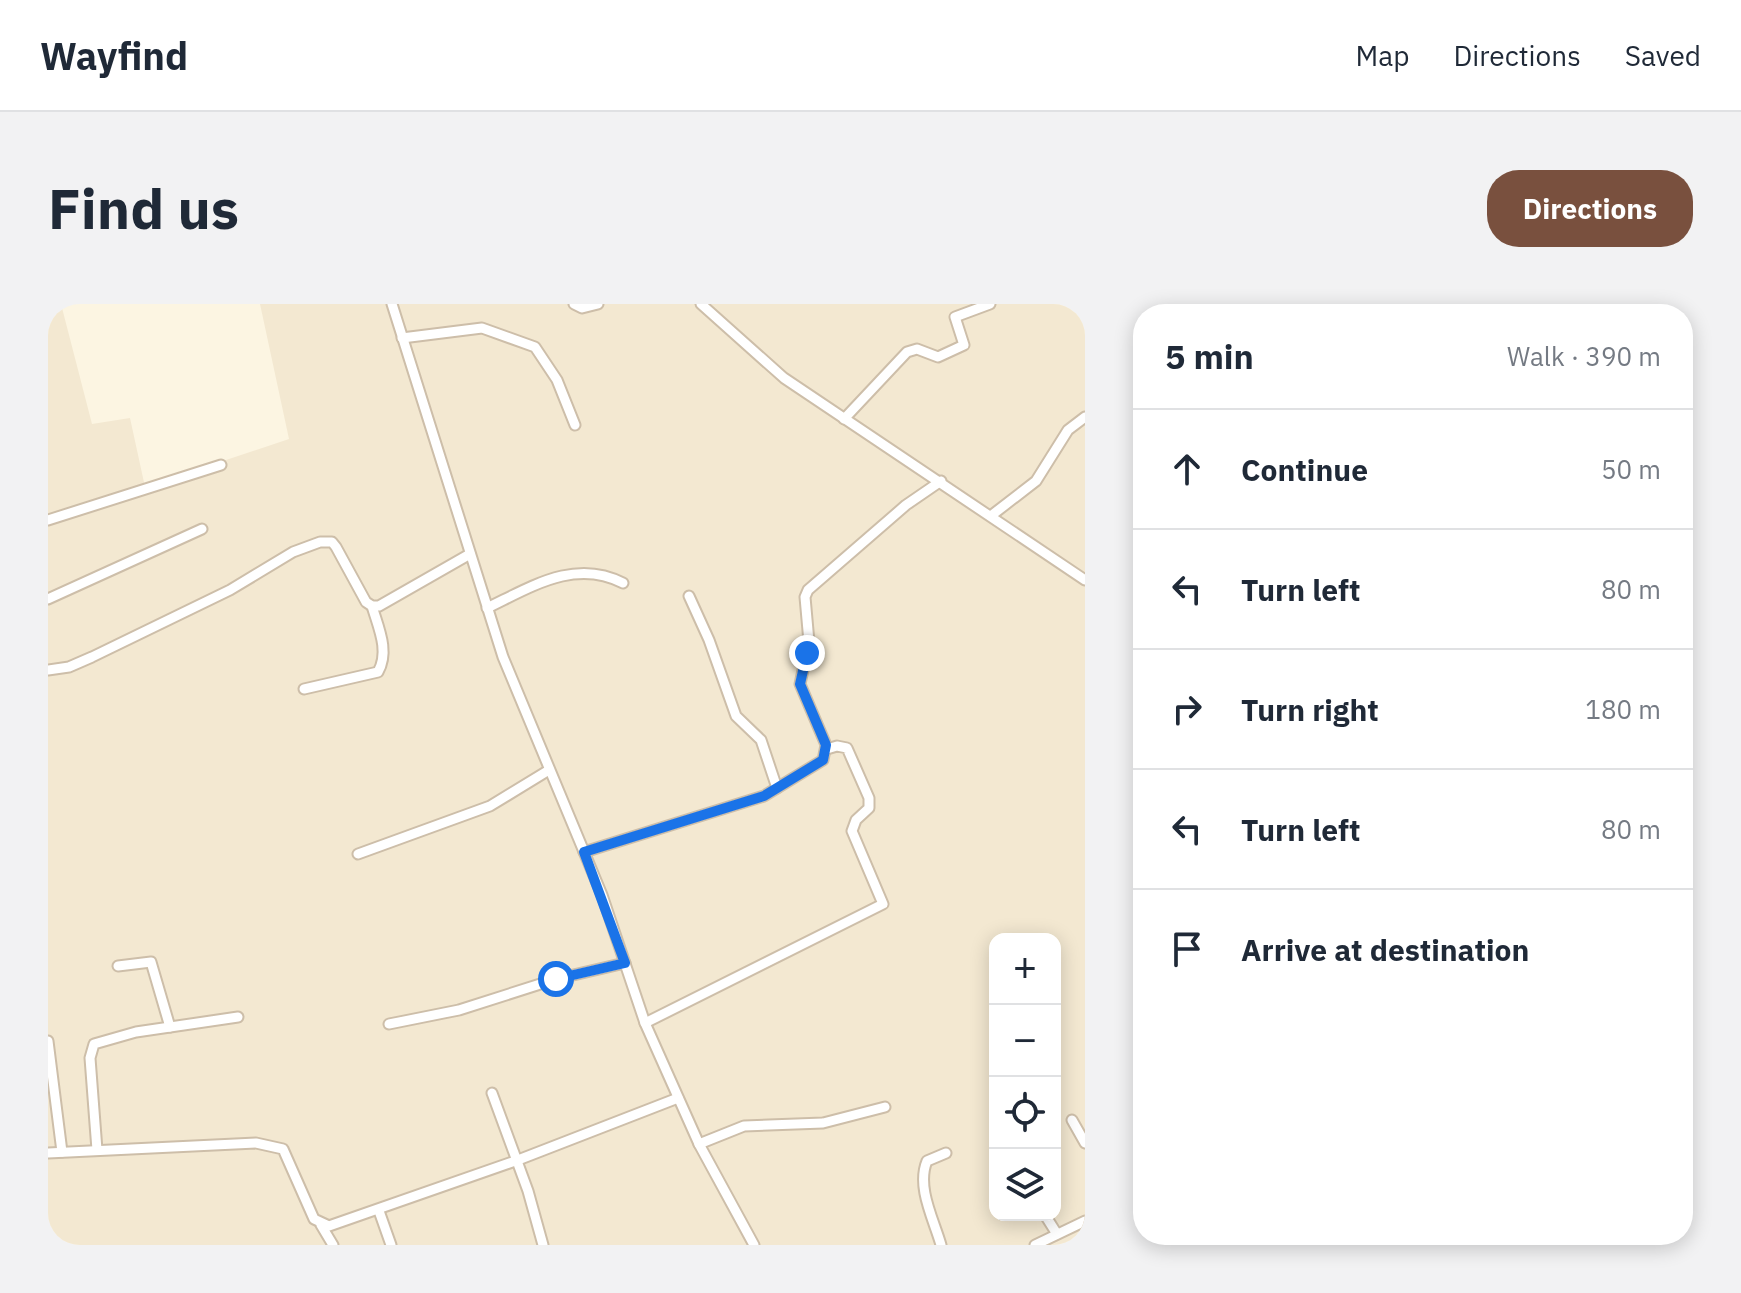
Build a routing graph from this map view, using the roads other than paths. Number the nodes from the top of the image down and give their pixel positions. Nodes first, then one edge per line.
1 (392, 304) edge
2 (574, 304) edge
3 (598, 304) edge
4 (701, 304) edge
5 (990, 304) edge
6 (402, 338) junction
7 (1085, 417) edge
8 (844, 419) junction
9 (575, 425) dead end
10 (221, 465) dead end
11 (941, 481) junction
12 (992, 515) junction
13 (48, 520) edge
14 (202, 529) dead end
15 (470, 554) junction
16 (1085, 580) edge
17 (623, 583) dead end
18 (689, 596) dead end
19 (48, 599) edge
20 (372, 606) junction
21 (487, 608) junction
22 (48, 670) edge
23 (304, 689) dead end
24 (827, 749) junction
25 (549, 770) junction
26 (777, 788) junction
27 (584, 852) junction
28 (358, 854) dead end
29 (625, 963) junction
30 (118, 966) dead end
31 (238, 1017) dead end
32 (645, 1023) junction
33 (389, 1024) dead end
34 (170, 1027) junction
35 (48, 1041) edge
36 (492, 1093) dead end
37 (678, 1098) junction
38 (885, 1107) dead end
39 (1072, 1120) dead end
40 (1085, 1143) edge
41 (699, 1144) junction
42 (97, 1150) junction
43 (62, 1152) junction
44 (48, 1153) edge
45 (946, 1153) dead end
46 (518, 1160) junction
47 (379, 1211) junction
48 (1049, 1221) edge
49 (1085, 1221) edge
50 (321, 1225) junction
51 (1057, 1234) junction
52 (333, 1245) edge
53 (391, 1245) edge
54 (543, 1245) edge
55 (754, 1245) edge
56 (941, 1245) edge
57 (1035, 1245) edge

1 - 6 street
2 - 3 street
4 - 8 street
5 - 8 street
6 - 9 street
6 - 15 street
7 - 12 street
8 - 11 street
10 - 13 street
11 - 12 street
11 - 24 street
12 - 16 street
14 - 19 street
15 - 20 street
15 - 21 street
17 - 21 street
18 - 26 street
20 - 22 street
20 - 23 street
21 - 25 street
24 - 26 street
24 - 32 street
25 - 27 street
25 - 28 street
26 - 27 street
27 - 29 street
29 - 32 street
29 - 33 street
30 - 34 street
31 - 34 street
32 - 37 street
34 - 42 street
35 - 43 street
36 - 46 street
37 - 41 street
37 - 46 street
38 - 41 street
39 - 40 street
41 - 55 street
42 - 43 street
42 - 50 street
43 - 44 street
45 - 56 street
46 - 47 street
46 - 54 street
47 - 50 street
47 - 53 street
48 - 51 street
49 - 51 street
50 - 52 street
51 - 57 street

